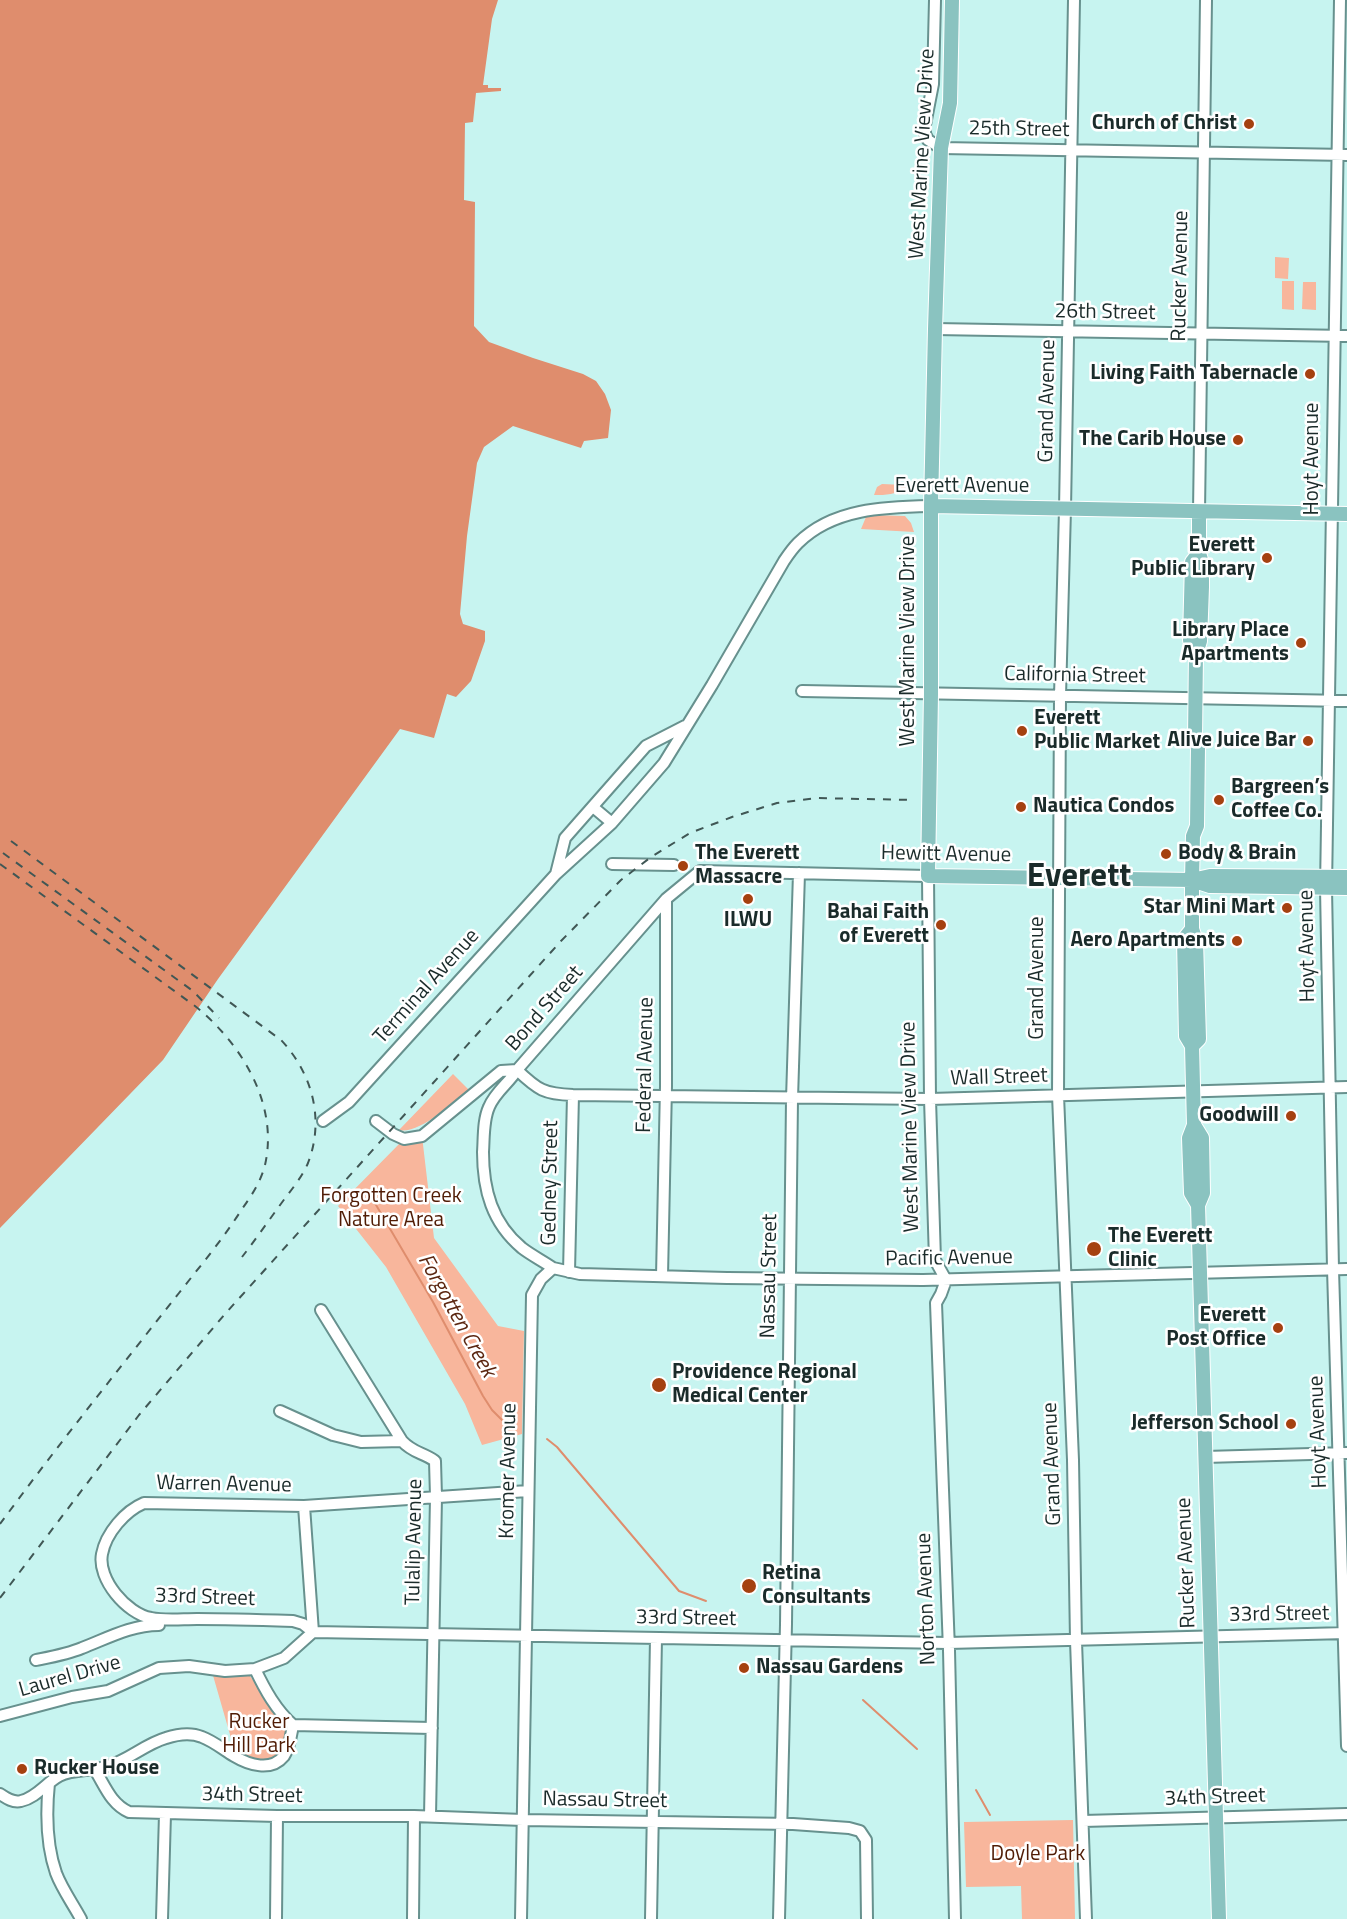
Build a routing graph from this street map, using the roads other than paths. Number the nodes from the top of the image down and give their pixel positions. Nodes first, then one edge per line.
1 (934, 0) edge
2 (952, 0) edge
3 (1074, 0) edge
4 (1206, 0) edge
5 (1340, 0) edge
6 (941, 148) junction
7 (1071, 150) junction
8 (1204, 152) junction
9 (1342, 155) edge
10 (935, 330) junction
11 (1068, 332) junction
12 (1201, 334) junction
13 (1333, 336) junction
14 (1347, 336) edge
15 (931, 506) junction
16 (1065, 509) junction
17 (1199, 512) junction
18 (1332, 514) junction
19 (1347, 514) edge
20 (802, 691) dead end
21 (931, 694) junction
22 (1060, 696) junction
23 (1196, 698) junction
24 (1329, 700) junction
25 (1347, 701) edge
26 (686, 725) junction
27 (593, 807) junction
28 (612, 822) junction
29 (612, 864) dead end
30 (674, 865) dead end
31 (799, 873) junction
32 (556, 874) junction
33 (928, 876) junction
34 (1347, 877) edge
35 (1058, 878) junction
36 (1192, 880) junction
37 (1327, 883) junction
38 (1347, 888) edge
39 (666, 899) junction
40 (517, 1070) junction
41 (1330, 1087) junction
42 (1347, 1087) edge
43 (1193, 1091) junction
44 (573, 1095) junction
45 (1058, 1095) junction
46 (665, 1096) junction
47 (793, 1097) junction
48 (930, 1099) junction
49 (323, 1121) dead end
50 (376, 1122) dead end
51 (553, 1268) junction
52 (1333, 1269) junction
53 (1347, 1269) edge
54 (569, 1272) junction
55 (1200, 1273) junction
56 (662, 1276) junction
57 (1065, 1276) junction
58 (789, 1279) junction
59 (946, 1280) junction
60 (321, 1310) dead end
61 (280, 1411) dead end
62 (402, 1441) junction
63 (1343, 1453) edge
64 (1205, 1457) junction
65 (528, 1491) junction
66 (436, 1497) junction
67 (304, 1506) junction
68 (138, 1612) joint
69 (303, 1624) junction
70 (313, 1632) junction
71 (1345, 1633) edge
72 (434, 1634) junction
73 (525, 1636) junction
74 (1210, 1636) junction
75 (656, 1638) junction
76 (786, 1641) junction
77 (1076, 1641) junction
78 (948, 1643) junction
79 (36, 1660) dead end
80 (255, 1669) junction
81 (0, 1716) edge
82 (293, 1725) junction
83 (432, 1728) junction
84 (1347, 1746) edge
85 (95, 1770) junction
86 (49, 1783) junction
87 (0, 1794) edge
88 (165, 1814) junction
89 (1347, 1814) edge
90 (278, 1816) junction
91 (414, 1816) junction
92 (430, 1816) junction
93 (1216, 1817) junction
94 (523, 1820) junction
95 (653, 1821) junction
96 (1083, 1821) junction
97 (780, 1824) junction
98 (81, 1919) edge
99 (162, 1919) edge
100 (276, 1919) edge
101 (413, 1919) edge
102 (521, 1919) edge
103 (651, 1919) edge
104 (779, 1919) edge
105 (867, 1919) edge
106 (955, 1919) edge
107 (1086, 1919) edge
108 (1219, 1919) edge

1 - 6 street
2 - 6 main road, West Marine View Drive
3 - 7 street, Grand Avenue
4 - 8 street, Rucker Avenue
5 - 9 street, Hoyt Avenue
6 - 7 street, 25th Street
6 - 10 main road, West Marine View Drive
7 - 8 street, 25th Street
7 - 11 street, Grand Avenue
8 - 9 street, 25th Street
8 - 12 street, Rucker Avenue
9 - 13 street, Hoyt Avenue
10 - 11 street, 26th Street
10 - 15 main road, West Marine View Drive
11 - 12 street, 26th Street
11 - 16 street, Grand Avenue
12 - 13 street, 26th Street
12 - 17 street, Rucker Avenue
13 - 14 street, 26th Street
13 - 18 street, Hoyt Avenue
15 - 16 main road, Everett Avenue
15 - 21 main road, West Marine View Drive
15 - 26 street, Everett Avenue
16 - 17 main road, Everett Avenue
16 - 22 street, Grand Avenue
17 - 18 main road, Everett Avenue
17 - 23 main road, Rucker Avenue
18 - 19 main road, Everett Avenue
18 - 24 street, Hoyt Avenue
20 - 21 street, California Street
21 - 22 street, California Street
21 - 33 main road, West Marine View Drive
22 - 23 street, California Street
22 - 35 street, Grand Avenue
23 - 24 street, California Street
23 - 36 main road, Rucker Avenue
24 - 25 street, California Street
24 - 37 street, Hoyt Avenue
26 - 27 street, Terminal Avenue
26 - 28 street, Terminal Avenue
27 - 28 street
27 - 32 street, Terminal Avenue
28 - 32 street, Terminal Avenue
29 - 30 street
31 - 33 street, Hewitt Avenue
31 - 39 street, Hewitt Avenue
31 - 47 street, Nassau Street
32 - 49 street, Terminal Avenue
33 - 35 main road, Hewitt Avenue
33 - 48 street, West Marine View Drive
34 - 37 main road, Hewitt Avenue
35 - 36 main road, Hewitt Avenue
35 - 45 street, Grand Avenue
36 - 37 main road, Hewitt Avenue
36 - 43 main road, Rucker Avenue
37 - 38 main road, Hewitt Avenue
37 - 41 street, Hoyt Avenue
39 - 40 street, Bond Street
39 - 46 street, Federal Avenue
40 - 44 street, Wall Street
40 - 50 street, Bond Street
40 - 51 street
41 - 42 street, Wall Street
41 - 43 street, Wall Street
41 - 52 street, Hoyt Avenue
43 - 45 street, Wall Street
43 - 55 main road, Rucker Avenue
44 - 46 street, Wall Street
44 - 54 street, Gedney Street
45 - 48 street, Wall Street
45 - 57 street, Grand Avenue
46 - 47 street, Wall Street
46 - 56 street, Federal Avenue
47 - 48 street, Wall Street
47 - 58 street, Nassau Street
48 - 59 street, West Marine View Drive
51 - 54 street, Pacific Avenue
51 - 65 street, Kromer Avenue
52 - 53 street, Pacific Avenue
52 - 55 street, Pacific Avenue
52 - 63 street, Hoyt Avenue
54 - 56 street, Pacific Avenue
55 - 57 street, Pacific Avenue
55 - 64 main road, Rucker Avenue
56 - 58 street, Pacific Avenue
57 - 59 street, Pacific Avenue
57 - 77 street, Grand Avenue
58 - 59 street, Pacific Avenue
58 - 76 street, Nassau Street
59 - 78 street, Norton Avenue
60 - 62 street, Tulalip Avenue
61 - 62 street
62 - 66 street, Tulalip Avenue
63 - 64 street
63 - 71 street, Hoyt Avenue
64 - 74 main road, Rucker Avenue
65 - 66 street
65 - 73 street, Kromer Avenue
66 - 67 street
66 - 72 street, Tulalip Avenue
67 - 68 street, Warren Avenue
67 - 70 street
68 - 69 street, 33rd Street
69 - 70 street
69 - 79 street
70 - 72 street, 33rd Street
70 - 80 street, Laurel Drive
71 - 74 street, 33rd Street
71 - 84 street, Hoyt Avenue
72 - 73 street, 33rd Street
72 - 83 street, Tulalip Avenue
73 - 75 street, 33rd Street
73 - 94 street, Kromer Avenue
74 - 77 street, 33rd Street
74 - 93 main road, Rucker Avenue
75 - 76 street, 33rd Street
75 - 95 street
76 - 78 street, 33rd Street
76 - 97 street, Nassau Street
77 - 78 street, 33rd Street
77 - 96 street, Grand Avenue
78 - 106 street, Norton Avenue
80 - 81 street, Laurel Drive
80 - 82 street
82 - 83 street
82 - 85 street
83 - 92 street, Tulalip Avenue
85 - 86 street
85 - 88 street, 34th Street
86 - 87 street
86 - 98 street
88 - 90 street, 34th Street
88 - 99 street
89 - 93 street, 34th Street
90 - 91 street, 34th Street
90 - 100 street
91 - 92 street, 34th Street
91 - 101 street
92 - 94 street, Nassau Street
93 - 96 street, 34th Street
93 - 108 main road, Rucker Avenue
94 - 95 street, Nassau Street
94 - 102 street, Kromer Avenue
95 - 97 street, Nassau Street
95 - 103 street
96 - 107 street, Grand Avenue
97 - 104 street, Nassau Street
97 - 105 street, Nassau Street

